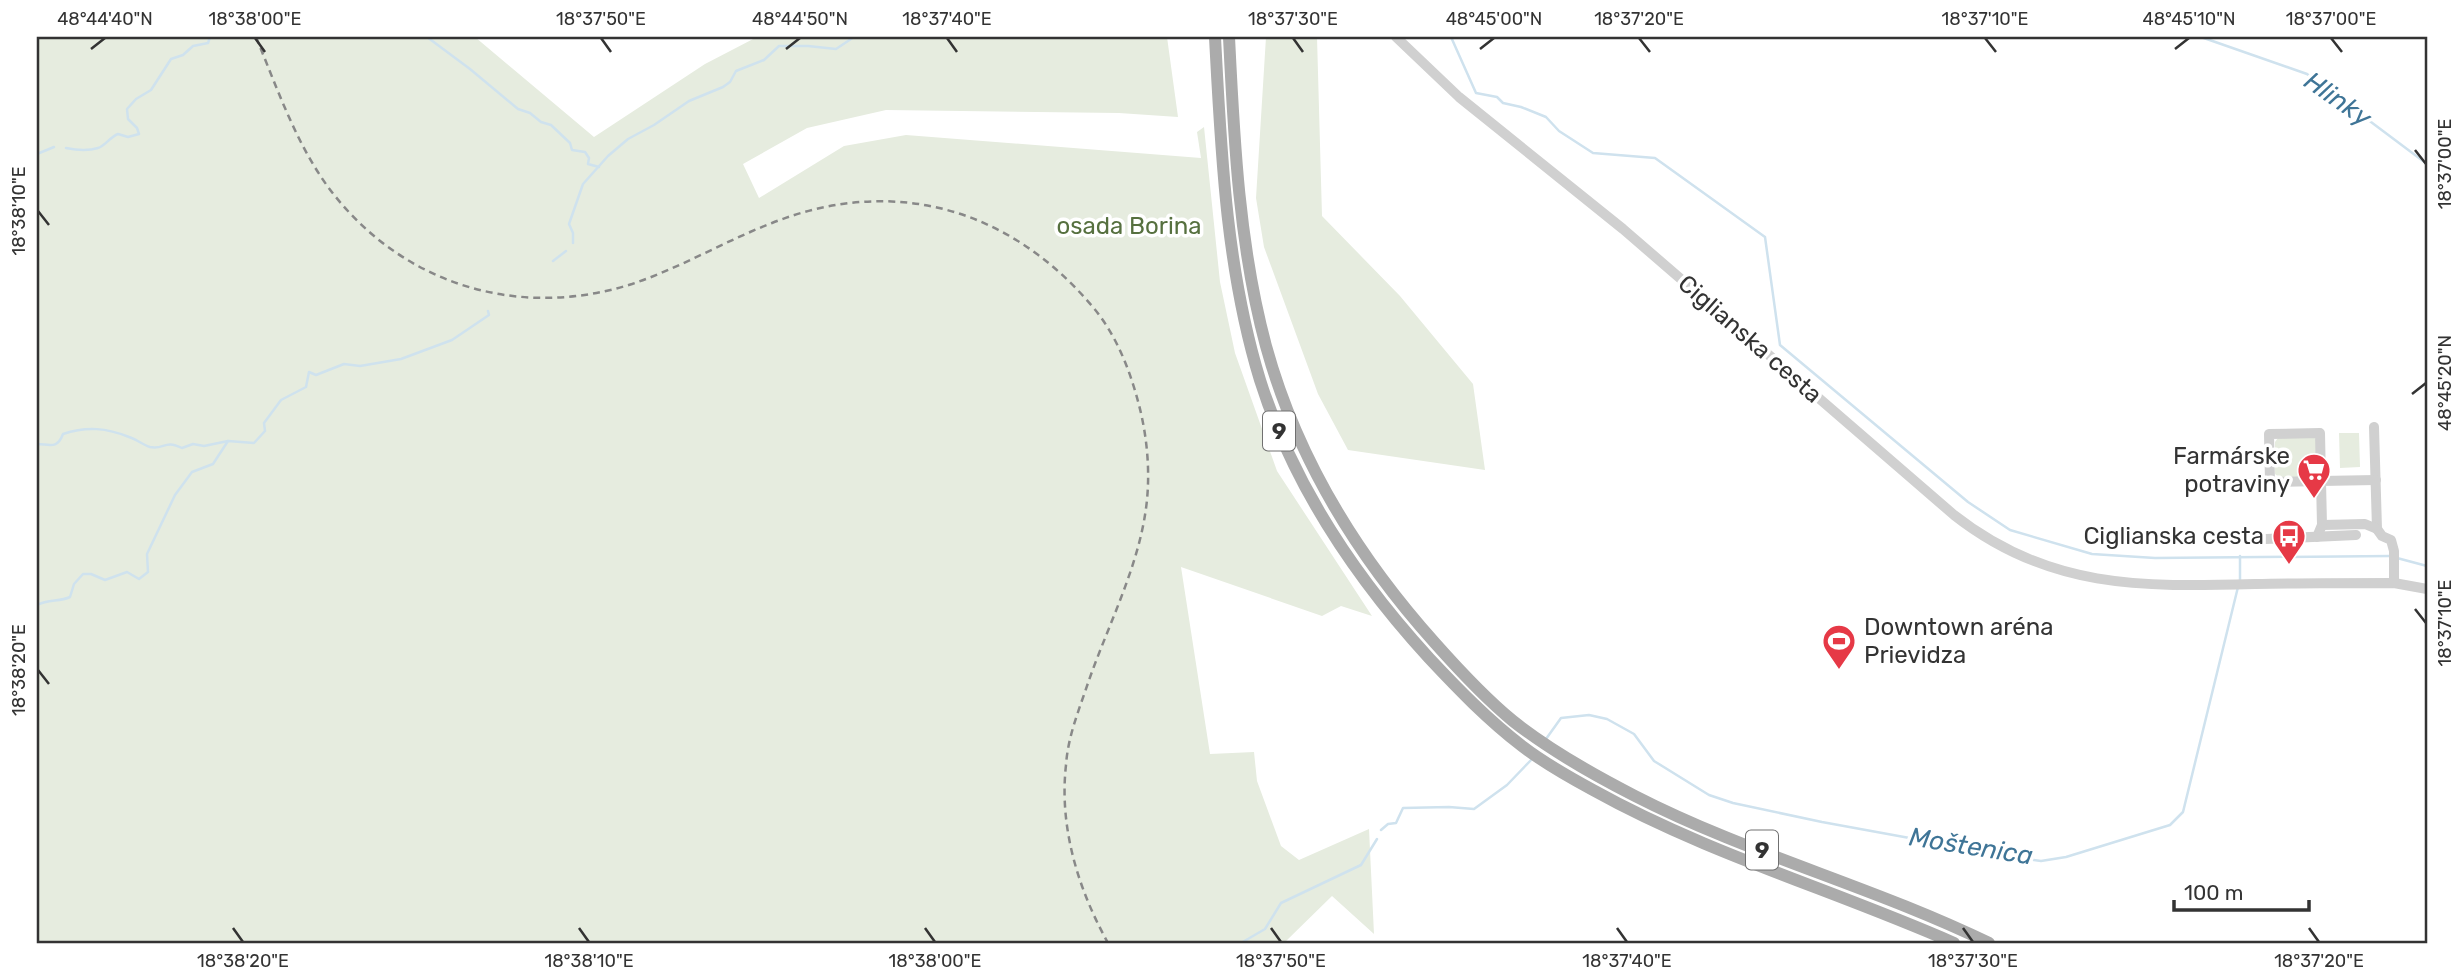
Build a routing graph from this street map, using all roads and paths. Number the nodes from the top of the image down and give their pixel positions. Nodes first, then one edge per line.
1 (1215, 37) edge
2 (1229, 37) edge
3 (1396, 37) edge
4 (2374, 427) dead end
5 (2376, 480) junction
6 (2321, 481) junction
7 (2322, 525) junction
8 (2377, 529) junction
9 (2356, 535) dead end
10 (2317, 537) junction
11 (2244, 540) dead end
12 (2394, 583) junction
13 (2427, 589) edge
14 (1952, 943) edge
15 (1989, 943) edge

1 - 14 main road, 9
2 - 15 main road, 9
3 - 12 street, Ciglianska cesta
4 - 5 street
5 - 6 street
5 - 8 street
6 - 6 street
6 - 7 street
7 - 8 street
7 - 10 street
8 - 12 street
9 - 10 street
10 - 11 street
12 - 13 street, Ciglianska cesta

